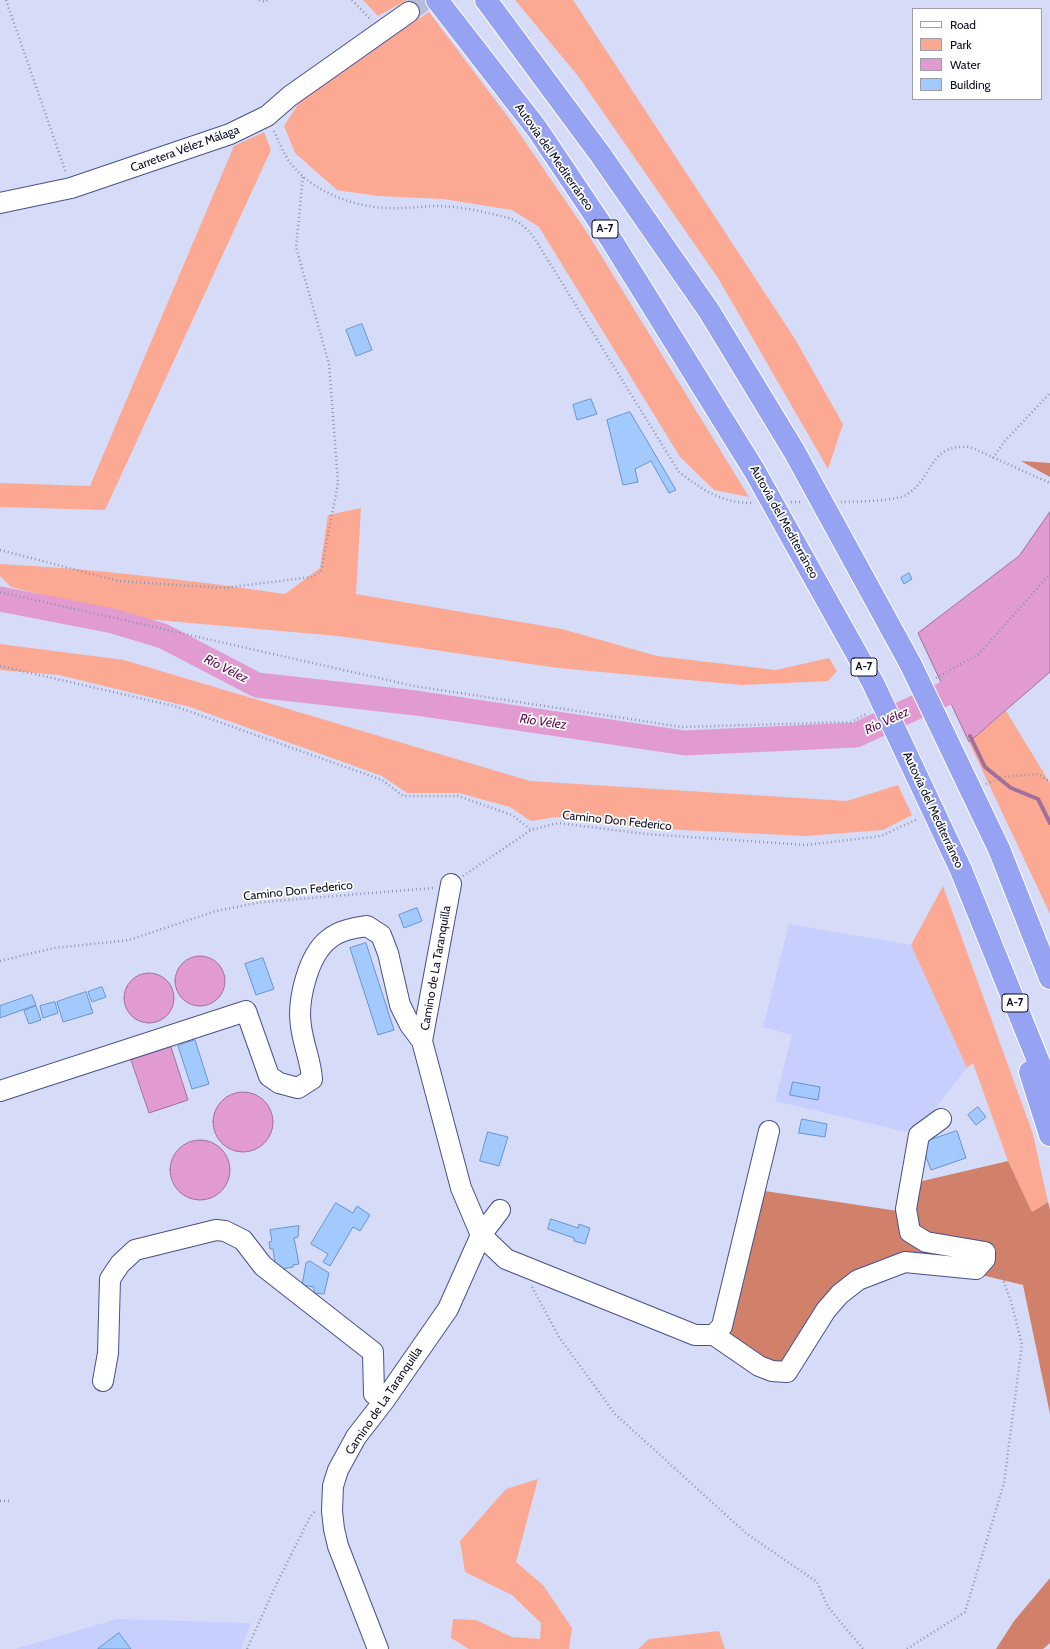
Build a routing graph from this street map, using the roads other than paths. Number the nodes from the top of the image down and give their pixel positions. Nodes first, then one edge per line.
1 (437, 0) edge
2 (486, 0) edge
3 (409, 12) tunnel mouth
4 (0, 203) edge
5 (999, 850) junction
6 (451, 884) road end
7 (981, 917) junction
8 (1050, 958) edge
9 (1050, 978) edge
10 (422, 1041) junction
11 (1050, 1090) edge
12 (0, 1091) edge
13 (941, 1119) dead end
14 (769, 1131) dead end
15 (1050, 1135) edge
16 (500, 1210) dead end
17 (481, 1235) junction
18 (714, 1335) junction
19 (103, 1381) dead end
20 (384, 1400) junction
21 (378, 1649) edge

1 - 7 highway, Autovía del Mediterráneo / A-7, bridge
2 - 5 highway, bridge
3 - 4 street, Carretera Vélez Málaga
5 - 8 highway
5 - 9 highway
6 - 10 street, Camino de La Taranquilla
7 - 11 highway, Autovía del Mediterráneo / A-7
7 - 15 highway
10 - 12 street
10 - 17 street, Camino de La Taranquilla
13 - 18 street
14 - 18 street
16 - 17 street, Camino de La Taranquilla
17 - 18 street, Camino de La Taranquilla
17 - 20 street, Camino de La Taranquilla
19 - 20 street
20 - 21 street, Camino de La Taranquilla

